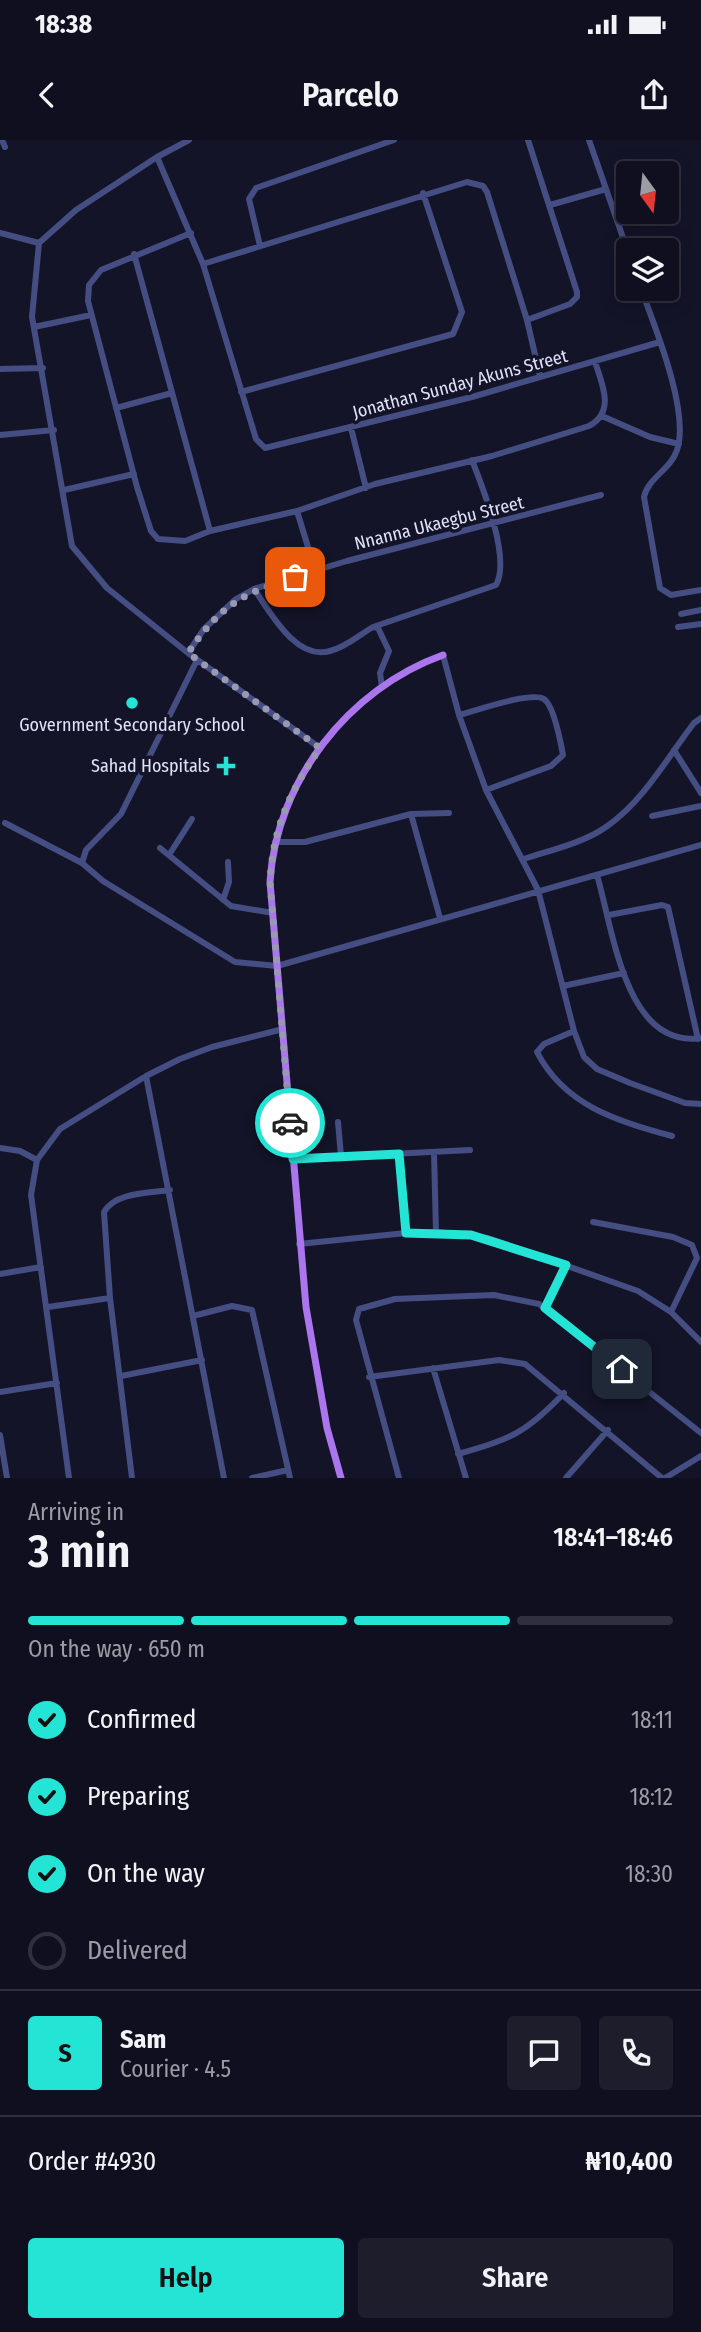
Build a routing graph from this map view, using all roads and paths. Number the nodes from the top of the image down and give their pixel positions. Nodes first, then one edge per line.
1 (189, 140) edge
2 (361, 140) edge
3 (394, 140) edge
4 (528, 140) edge
5 (589, 140) edge
6 (364, 150) junction
7 (157, 158) junction
8 (606, 188) junction
9 (423, 193) junction
10 (550, 205) junction
11 (0, 233) edge
12 (191, 233) junction
13 (623, 238) edge
14 (39, 243) junction
15 (260, 246) junction
16 (134, 254) junction
17 (203, 264) junction
18 (645, 301) edge
19 (91, 315) junction
20 (527, 320) junction
21 (34, 327) junction
22 (660, 342) junction
23 (595, 362) junction
24 (43, 368) junction
25 (0, 369) edge
26 (540, 376) junction
27 (241, 392) junction
28 (172, 393) junction
29 (116, 408) junction
30 (602, 416) junction
31 (351, 428) junction
32 (54, 430) junction
33 (0, 435) edge
34 (679, 444) junction
35 (472, 460) junction
36 (134, 474) junction
37 (366, 488) junction
38 (64, 491) junction
39 (601, 495) dead end
40 (297, 511) junction
41 (492, 522) junction
42 (210, 531) junction
43 (316, 570) junction
44 (254, 589) junction
45 (701, 590) edge
46 (701, 610) edge
47 (681, 614) dead end
48 (701, 624) edge
49 (373, 627) junction
50 (678, 627) dead end
51 (188, 653) junction
52 (443, 655) joint
53 (197, 660) junction
54 (382, 687) junction
55 (459, 715) junction
56 (701, 718) edge
57 (320, 748) junction
58 (674, 750) junction
59 (486, 790) junction
60 (701, 793) edge
61 (701, 806) edge
62 (449, 813) dead end
63 (411, 814) junction
64 (652, 816) dead end
65 (192, 819) dead end
66 (5, 823) dead end
67 (275, 842) junction
68 (701, 845) edge
69 (160, 848) dead end
70 (169, 855) junction
71 (524, 859) junction
72 (228, 862) dead end
73 (82, 863) junction
74 (597, 875) junction
75 (538, 890) junction
76 (223, 900) junction
77 (273, 913) junction
78 (609, 915) junction
79 (440, 918) junction
80 (277, 966) junction
81 (624, 973) junction
82 (563, 986) junction
83 (283, 1029) junction
84 (574, 1031) junction
85 (699, 1039) edge
86 (146, 1076) junction
87 (701, 1104) edge
88 (338, 1122) dead end
89 (672, 1136) dead end
90 (0, 1148) edge
91 (470, 1150) dead end
92 (434, 1152) junction
93 (399, 1154) junction
94 (341, 1156) junction
95 (293, 1159) junction
96 (37, 1160) junction
97 (170, 1190) junction
98 (593, 1222) dead end
99 (436, 1232) junction
100 (406, 1233) junction
101 (299, 1244) junction
102 (566, 1265) junction
103 (41, 1267) junction
104 (691, 1273) junction
105 (0, 1274) edge
106 (701, 1275) edge
107 (110, 1298) junction
108 (48, 1307) junction
109 (545, 1308) junction
110 (671, 1312) junction
111 (193, 1316) junction
112 (701, 1342) edge
113 (202, 1360) junction
114 (432, 1368) junction
115 (121, 1376) junction
116 (369, 1377) junction
117 (57, 1383) junction
118 (0, 1392) edge
119 (564, 1393) junction
120 (608, 1430) junction
121 (701, 1433) edge
122 (0, 1435) edge
123 (1, 1450) edge
124 (458, 1454) junction
125 (701, 1456) edge
126 (289, 1474) edge
127 (7, 1478) edge
128 (69, 1478) edge
129 (132, 1478) edge
130 (224, 1478) edge
131 (252, 1478) edge
132 (341, 1478) edge
133 (399, 1478) edge
134 (466, 1478) edge
135 (566, 1478) edge
136 (664, 1478) edge

1 - 7 street
2 - 6 street
3 - 6 street
4 - 10 street
5 - 8 street
6 - 15 street
7 - 12 street
7 - 14 street
8 - 10 street
8 - 13 street
9 - 15 street
9 - 20 street
9 - 27 street
10 - 20 street
11 - 14 street
12 - 16 street
12 - 17 street
14 - 21 street
15 - 17 street
16 - 19 street
16 - 28 street
17 - 27 street
18 - 22 street
19 - 21 street
19 - 29 street
20 - 26 street
21 - 24 street
22 - 23 street, Jonathan Sunday Akuns Street
22 - 34 street
23 - 26 street, Jonathan Sunday Akuns Street
23 - 30 street
24 - 25 street
24 - 32 street
26 - 31 street, Jonathan Sunday Akuns Street
27 - 31 street, Jonathan Sunday Akuns Street
28 - 29 street
28 - 42 street
29 - 36 street
30 - 34 street
30 - 35 street
31 - 37 street
32 - 33 street
32 - 38 street
34 - 45 street
35 - 37 street
35 - 41 street
36 - 38 street
36 - 42 street
37 - 40 street
38 - 51 street
39 - 41 street, Nnanna Ukaegbu Street
40 - 42 street
40 - 43 street
41 - 43 street, Nnanna Ukaegbu Street
41 - 49 street
43 - 44 street, Nnanna Ukaegbu Street
44 - 49 street
44 - 51 street, Nnanna Ukaegbu Street
46 - 47 street
48 - 50 street
49 - 54 street
51 - 53 street
52 - 54 main road
52 - 55 street
53 - 57 street
53 - 73 street
54 - 57 main road
55 - 59 street
55 - 59 street
56 - 58 street
57 - 67 main road
58 - 60 street
58 - 71 street
59 - 71 street
61 - 64 street
62 - 63 street
63 - 67 street
63 - 79 street
65 - 70 street
66 - 73 street
67 - 77 main road
68 - 74 street
69 - 70 street
70 - 76 street
71 - 75 street
72 - 76 street
73 - 80 street
74 - 75 street
74 - 78 street
75 - 79 street
75 - 82 street
76 - 77 street
77 - 80 main road
78 - 81 street
78 - 85 street
79 - 80 street
80 - 83 main road
81 - 82 street
81 - 85 street
82 - 84 street
83 - 86 street
83 - 95 main road
84 - 87 street
84 - 89 street
86 - 96 street
86 - 97 street
88 - 94 street
90 - 96 street
91 - 92 street
92 - 93 street
92 - 99 street
93 - 94 street
93 - 100 street
94 - 95 street
95 - 101 main road
96 - 103 street
97 - 107 street
97 - 111 street
98 - 104 street
99 - 100 street
99 - 102 street
100 - 101 street
101 - 132 main road
102 - 109 street
102 - 110 street
103 - 105 street
103 - 108 street
104 - 106 street
104 - 110 street
107 - 108 street
107 - 115 street
108 - 117 street
109 - 116 street
109 - 121 street
110 - 112 street
111 - 113 street
111 - 126 street
113 - 115 street
113 - 130 street
114 - 116 street
114 - 119 street
114 - 124 street
115 - 129 street
116 - 133 street
117 - 118 street
117 - 128 street
119 - 120 street
119 - 124 street
120 - 135 street
120 - 136 street
122 - 123 street
123 - 127 street
124 - 134 street
125 - 136 street
126 - 131 street

